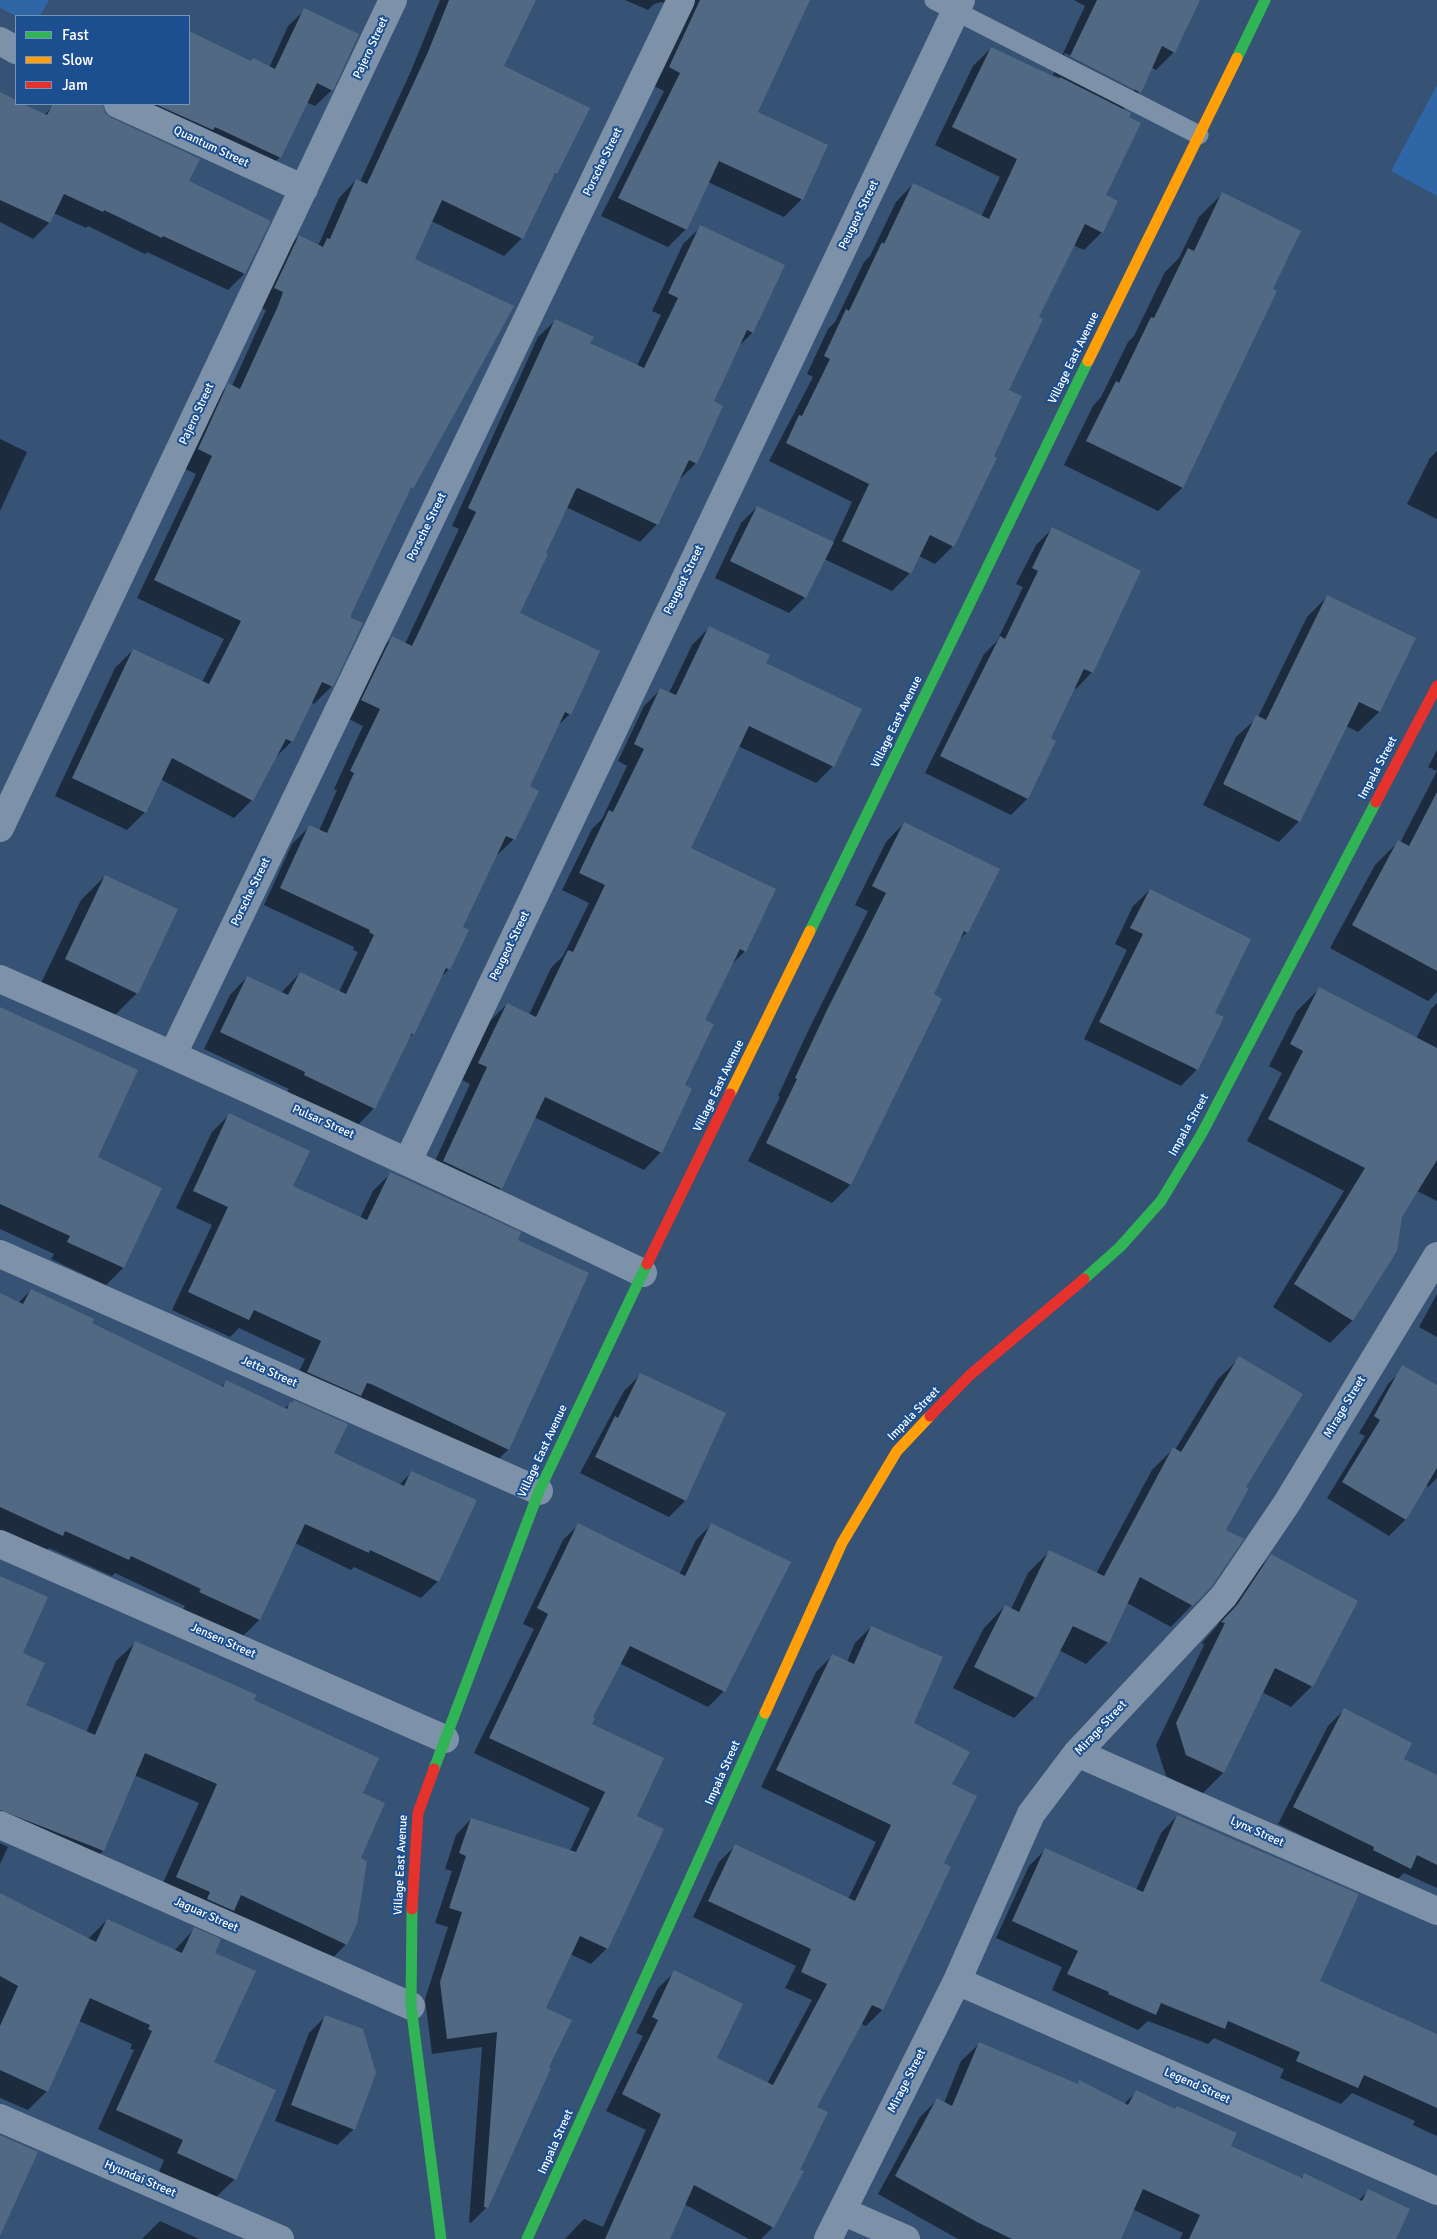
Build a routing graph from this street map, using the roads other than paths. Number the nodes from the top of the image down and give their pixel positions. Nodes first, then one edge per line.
1 (393, 0) edge
2 (681, 0) edge
3 (1265, 0) edge
4 (950, 4) edge
5 (0, 41) edge
6 (15, 49) edge
7 (120, 105) edge
8 (1198, 135) junction
9 (304, 189) junction
10 (1437, 686) edge
11 (0, 828) edge
12 (0, 979) edge
13 (173, 1054) junction
14 (408, 1161) junction
15 (0, 1254) edge
16 (1437, 1256) edge
17 (643, 1273) junction
18 (539, 1491) junction
19 (0, 1544) edge
20 (445, 1739) junction
21 (1077, 1754) junction
22 (0, 1825) edge
23 (1437, 1911) edge
24 (957, 1981) junction
25 (412, 2006) junction
26 (0, 2118) edge
27 (1437, 2191) edge
28 (842, 2211) junction
29 (280, 2239) edge
30 (441, 2239) edge
31 (527, 2239) edge
32 (828, 2239) edge
33 (906, 2239) edge

1 - 9 street, Pajero Street
2 - 13 street, Porsche Street
3 - 8 street, Village East Avenue
4 - 8 lane
4 - 14 street, Peugeot Street
5 - 6 street
7 - 9 street, Quantum Street
8 - 17 street, Village East Avenue
9 - 11 street, Pajero Street
10 - 31 street, Impala Street
12 - 13 street, Pulsar Street
13 - 14 street, Pulsar Street
14 - 17 street, Pulsar Street
15 - 18 street, Jetta Street
16 - 21 street, Mirage Street
17 - 18 street, Village East Avenue
18 - 20 street, Village East Avenue
19 - 20 street, Jensen Street
20 - 25 street, Village East Avenue
21 - 23 street, Lynx Street
21 - 24 street, Mirage Street
22 - 25 street, Jaguar Street
24 - 27 street, Legend Street
24 - 28 street, Mirage Street
25 - 30 street, Village East Avenue
26 - 29 street, Hyundai Street
28 - 32 street, Mirage Street
28 - 33 street

